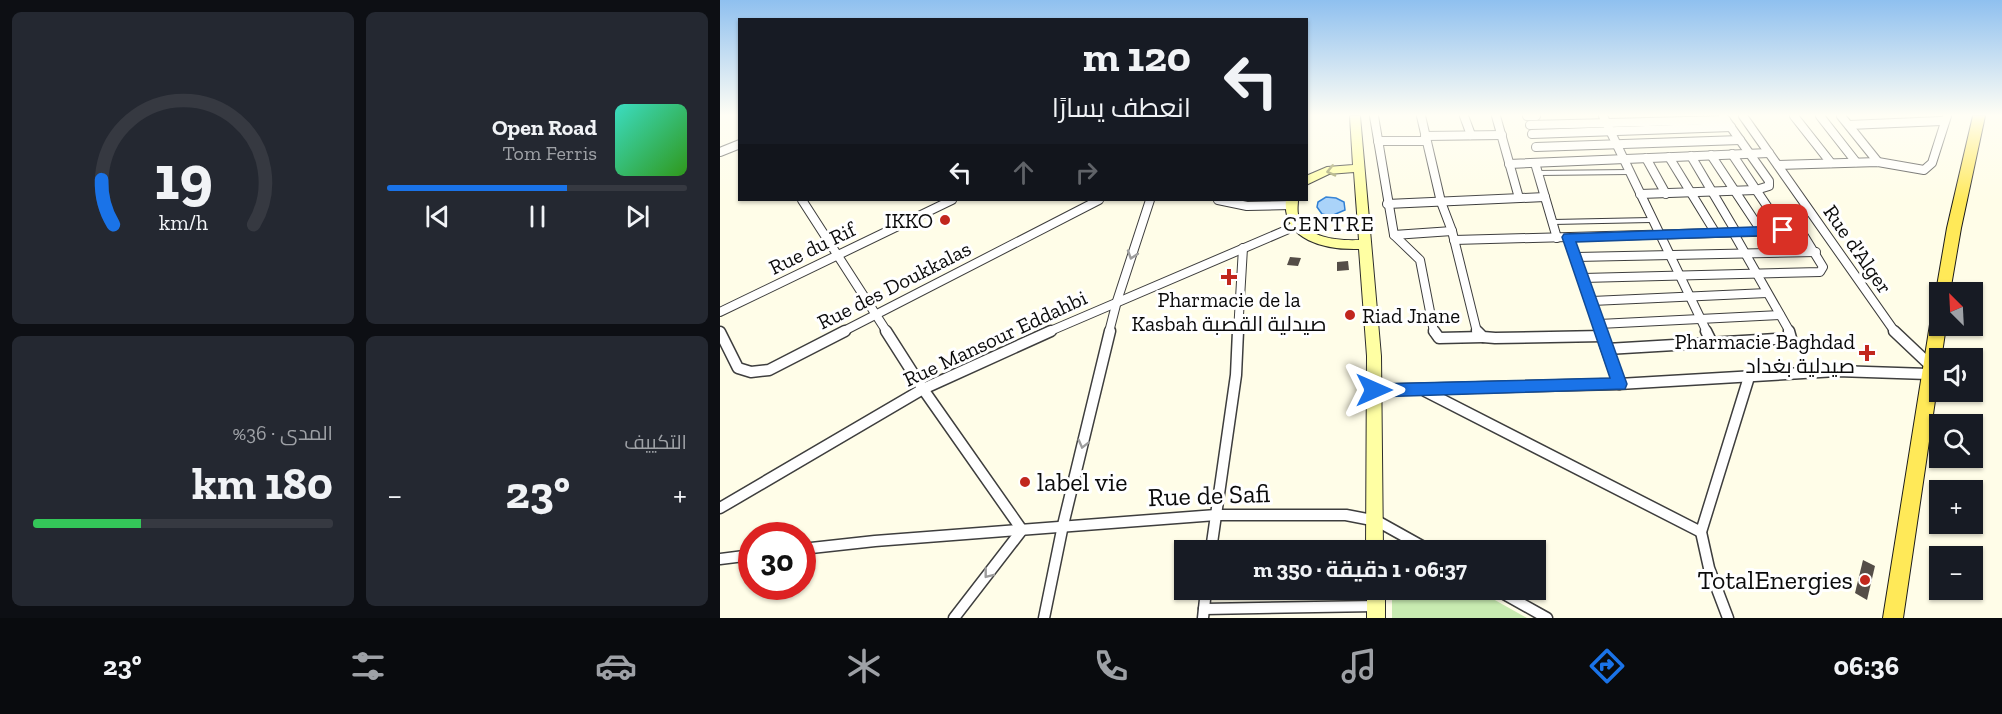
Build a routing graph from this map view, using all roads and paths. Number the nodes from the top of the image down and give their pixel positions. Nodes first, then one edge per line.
1 (1617, 144) edge
2 (738, 145) edge
3 (1357, 145) edge
4 (1379, 145) edge
5 (1428, 145) edge
6 (1504, 145) edge
7 (1594, 145) edge
8 (1680, 145) edge
9 (1744, 145) edge
10 (1763, 145) edge
11 (1817, 145) edge
12 (1843, 145) edge
13 (1865, 145) edge
14 (1936, 145) edge
15 (1973, 145) edge
16 (1536, 147) joint
17 (720, 152) edge
18 (1750, 153) junction
19 (1769, 153) junction
20 (1732, 154) junction
21 (1711, 155) junction
22 (1688, 156) junction
23 (1669, 157) junction
24 (1646, 158) junction
25 (1624, 159) junction
26 (1856, 162) junction
27 (1878, 162) junction
28 (1538, 163) junction
29 (1831, 163) junction
30 (1509, 164) junction
31 (1778, 165) junction
32 (1359, 168) junction
33 (1629, 172) junction
34 (1538, 173) junction
35 (1308, 180) edge
36 (1756, 190) junction
37 (1734, 191) junction
38 (1712, 192) junction
39 (1689, 193) junction
40 (1640, 194) junction
41 (1666, 194) junction
42 (1545, 197) junction
43 (1519, 198) junction
44 (803, 201) edge
45 (945, 201) edge
46 (1097, 201) edge
47 (1150, 201) edge
48 (1223, 201) edge
49 (1292, 202) edge
50 (1441, 202) junction
51 (1387, 204) junction
52 (1651, 220) junction
53 (1553, 222) junction
54 (1298, 225) junction
55 (1783, 230) junction
56 (1715, 232) junction
57 (1734, 232) junction
58 (1762, 232) junction
59 (1394, 234) junction
60 (1659, 234) junction
61 (1453, 236) junction
62 (1569, 237) junction
63 (1557, 238) junction
64 (1364, 244) junction
65 (1243, 248) junction
66 (1816, 252) junction
67 (1744, 253) junction
68 (1668, 254) junction
69 (838, 255) junction
70 (1576, 257) junction
71 (1755, 272) junction
72 (1678, 274) junction
73 (1583, 278) junction
74 (1945, 282) edge
75 (1767, 293) junction
76 (1690, 296) junction
77 (1117, 301) junction
78 (1592, 301) junction
79 (720, 312) edge
80 (876, 314) junction
81 (1780, 315) junction
82 (1701, 318) junction
83 (1599, 324) junction
84 (720, 332) edge
85 (1603, 336) junction
86 (1483, 337) junction
87 (1712, 343) junction
88 (1607, 349) junction
89 (1929, 369) edge
90 (1929, 370) edge
91 (1749, 377) junction
92 (1929, 379) edge
93 (1619, 384) junction
94 (923, 389) junction
95 (1374, 390) junction
96 (1425, 390) junction
97 (720, 508) edge
98 (1216, 515) junction
99 (1377, 520) junction
100 (1063, 525) junction
101 (1022, 530) junction
102 (1701, 532) junction
103 (1212, 540) edge
104 (1376, 540) edge
105 (1412, 540) edge
106 (816, 547) edge
107 (738, 557) edge
108 (720, 559) edge
109 (1515, 600) edge
110 (1376, 605) edge
111 (1203, 613) edge
112 (954, 618) edge
113 (1044, 618) edge
114 (1547, 618) edge
115 (1728, 618) edge
116 (1893, 618) edge

1 - 25 street
2 - 17 street
3 - 32 street
4 - 51 street
5 - 50 street
6 - 30 street
7 - 16 street
8 - 22 street
9 - 18 street
10 - 19 street, Rue d'Alger
11 - 29 street
12 - 26 street
13 - 27 street
14 - 27 street
15 - 74 main road
16 - 28 street
18 - 19 street
18 - 20 street
18 - 36 street
19 - 31 street, Rue d'Alger
20 - 21 street
20 - 36 street
21 - 22 street
21 - 37 street
22 - 23 street
22 - 38 street
23 - 24 street
23 - 39 street
24 - 25 street
24 - 41 street
25 - 28 street
25 - 33 street
26 - 27 street
26 - 29 street
28 - 30 street
28 - 34 street
29 - 31 street
30 - 43 street
31 - 89 street, Rue d'Alger
32 -> 35 street
32 - 64 street
33 - 34 lane
33 - 40 street
34 - 42 street
36 - 37 street
36 - 55 street
37 - 38 street
37 - 58 street
38 - 39 street
38 - 57 street
39 - 41 street
39 - 56 street
40 - 41 street
40 - 52 street
42 - 43 street
42 - 53 street
43 - 50 street
44 - 69 street
45 - 69 street, Rue du Rif
46 - 80 street, Rue des Doukkalas
47 -> 77 street
48 - 49 street
49 - 54 street
50 - 51 street
50 - 61 street
51 - 59 street
52 - 53 lane
52 - 60 street
53 - 63 street
54 - 64 street
54 - 65 street, Rue Mansour Eddahbi
55 - 58 street
55 - 66 street
56 - 57 street
56 - 60 street
57 - 58 street
57 - 67 street
59 - 61 street
59 - 86 street
60 - 62 street
60 - 68 street
61 - 63 street
61 - 86 street
62 - 63 street
62 - 70 street
64 - 95 street
65 - 77 street, Rue Mansour Eddahbi
65 - 98 street
66 - 67 street
66 - 71 street
67 - 68 street
67 - 71 street
68 - 70 street
68 - 72 street
69 - 79 street, Rue du Rif
69 - 80 street
70 - 73 street
71 - 72 street
71 - 75 street
72 - 73 street
72 - 76 street
73 - 78 street
75 - 76 street
75 - 81 street
76 - 78 street
76 - 82 street
77 - 94 street, Rue Mansour Eddahbi
77 -> 100 street
78 - 83 street
80 - 84 street, Rue des Doukkalas
80 - 94 street
81 - 82 street
81 - 87 street
82 - 83 street
82 - 87 street
83 - 85 street
85 - 86 street
85 - 88 street
87 - 88 street
88 - 93 street
90 - 91 street
91 - 93 street
91 - 102 street
92 - 116 main road
93 - 96 street
94 - 97 street, Rue Mansour Eddahbi
94 - 101 street
95 - 96 street
95 - 99 street
96 - 102 street
98 - 99 street, Rue de Safi
98 - 100 street, Rue de Safi
98 - 103 street
99 - 104 street
99 - 105 street, Rue de Safi
100 - 101 street, Rue de Safi
100 - 113 street
101 - 106 street, Rue de Safi
101 -> 112 street
102 - 115 street
107 - 108 street
109 - 114 street
110 - 111 street

